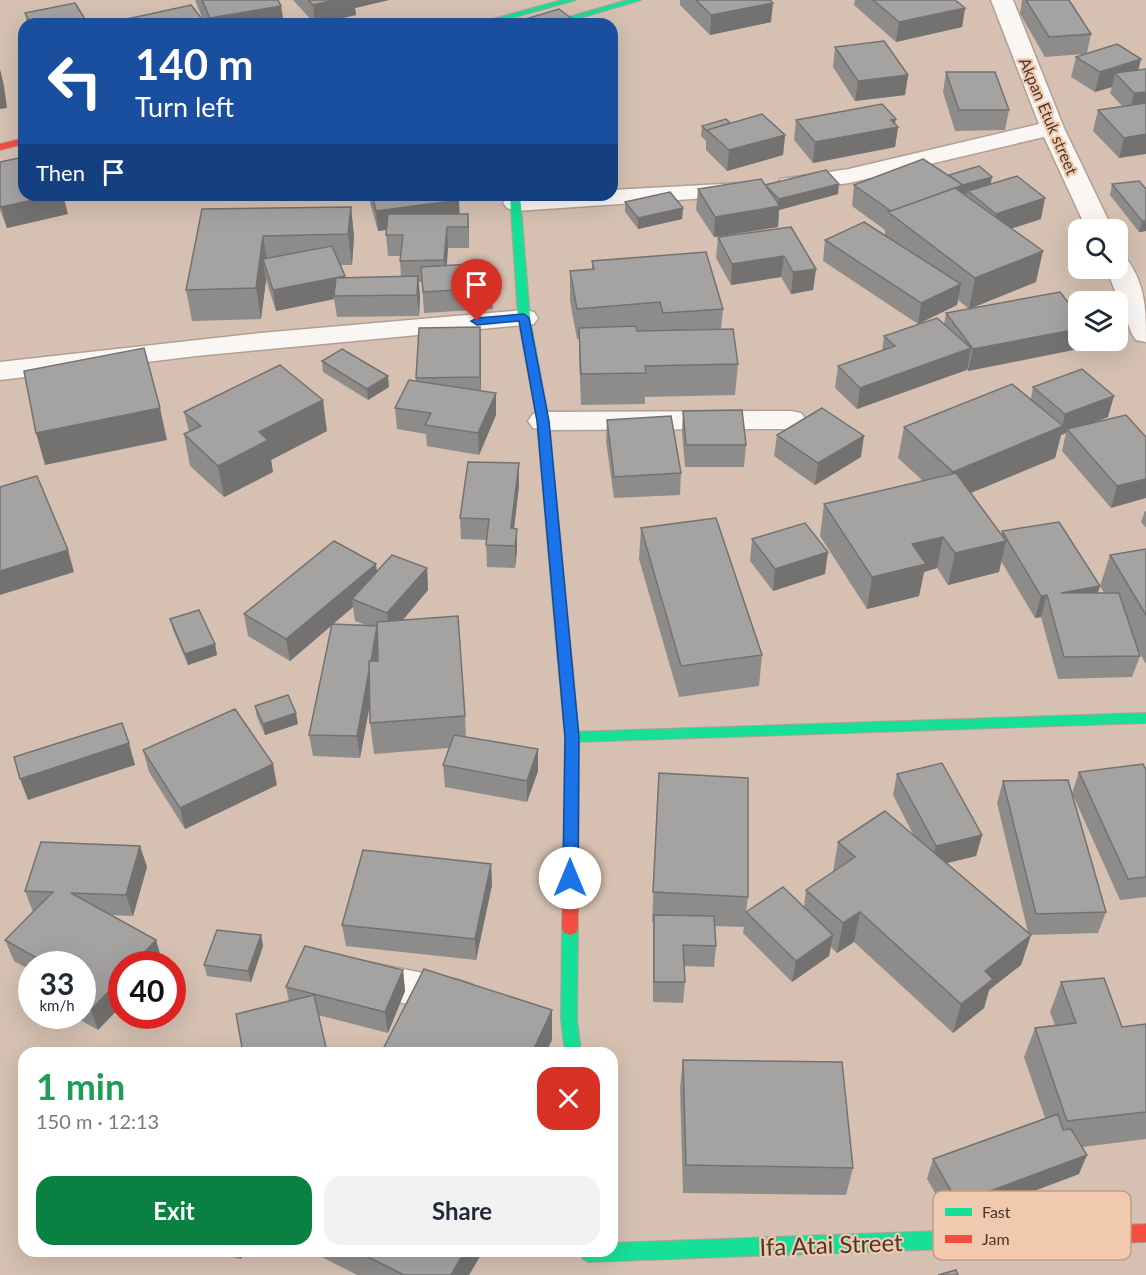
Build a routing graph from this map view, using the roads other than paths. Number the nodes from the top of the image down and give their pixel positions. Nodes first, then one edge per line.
1 (572, 0) edge
2 (637, 0) edge
3 (1002, 0) edge
4 (502, 18) edge
5 (570, 18) edge
6 (1052, 128) junction
7 (18, 142) edge
8 (0, 147) edge
9 (618, 196) edge
10 (515, 201) edge
11 (1095, 219) edge
12 (1129, 275) edge
13 (524, 318) junction
14 (1146, 334) edge
15 (0, 371) edge
16 (791, 420) dead end
17 (543, 421) junction
18 (1146, 718) edge
19 (572, 737) junction
20 (330, 971) edge
21 (489, 1003) edge
22 (559, 1028) edge
23 (1146, 1233) edge
24 (1131, 1234) edge
25 (933, 1243) edge
26 (589, 1260) edge

1 - 4 street
2 - 5 street
3 - 6 street, Akpan Etuk street
6 - 9 street
6 - 11 street, Akpan Etuk street
7 - 8 street
10 - 13 street
12 - 14 street
13 - 15 street
13 - 17 street
16 - 17 street
17 - 19 street
18 - 19 street
19 - 22 street
20 - 21 street
23 - 24 street, Ifa Atai Street
25 - 26 street, Ifa Atai Street

